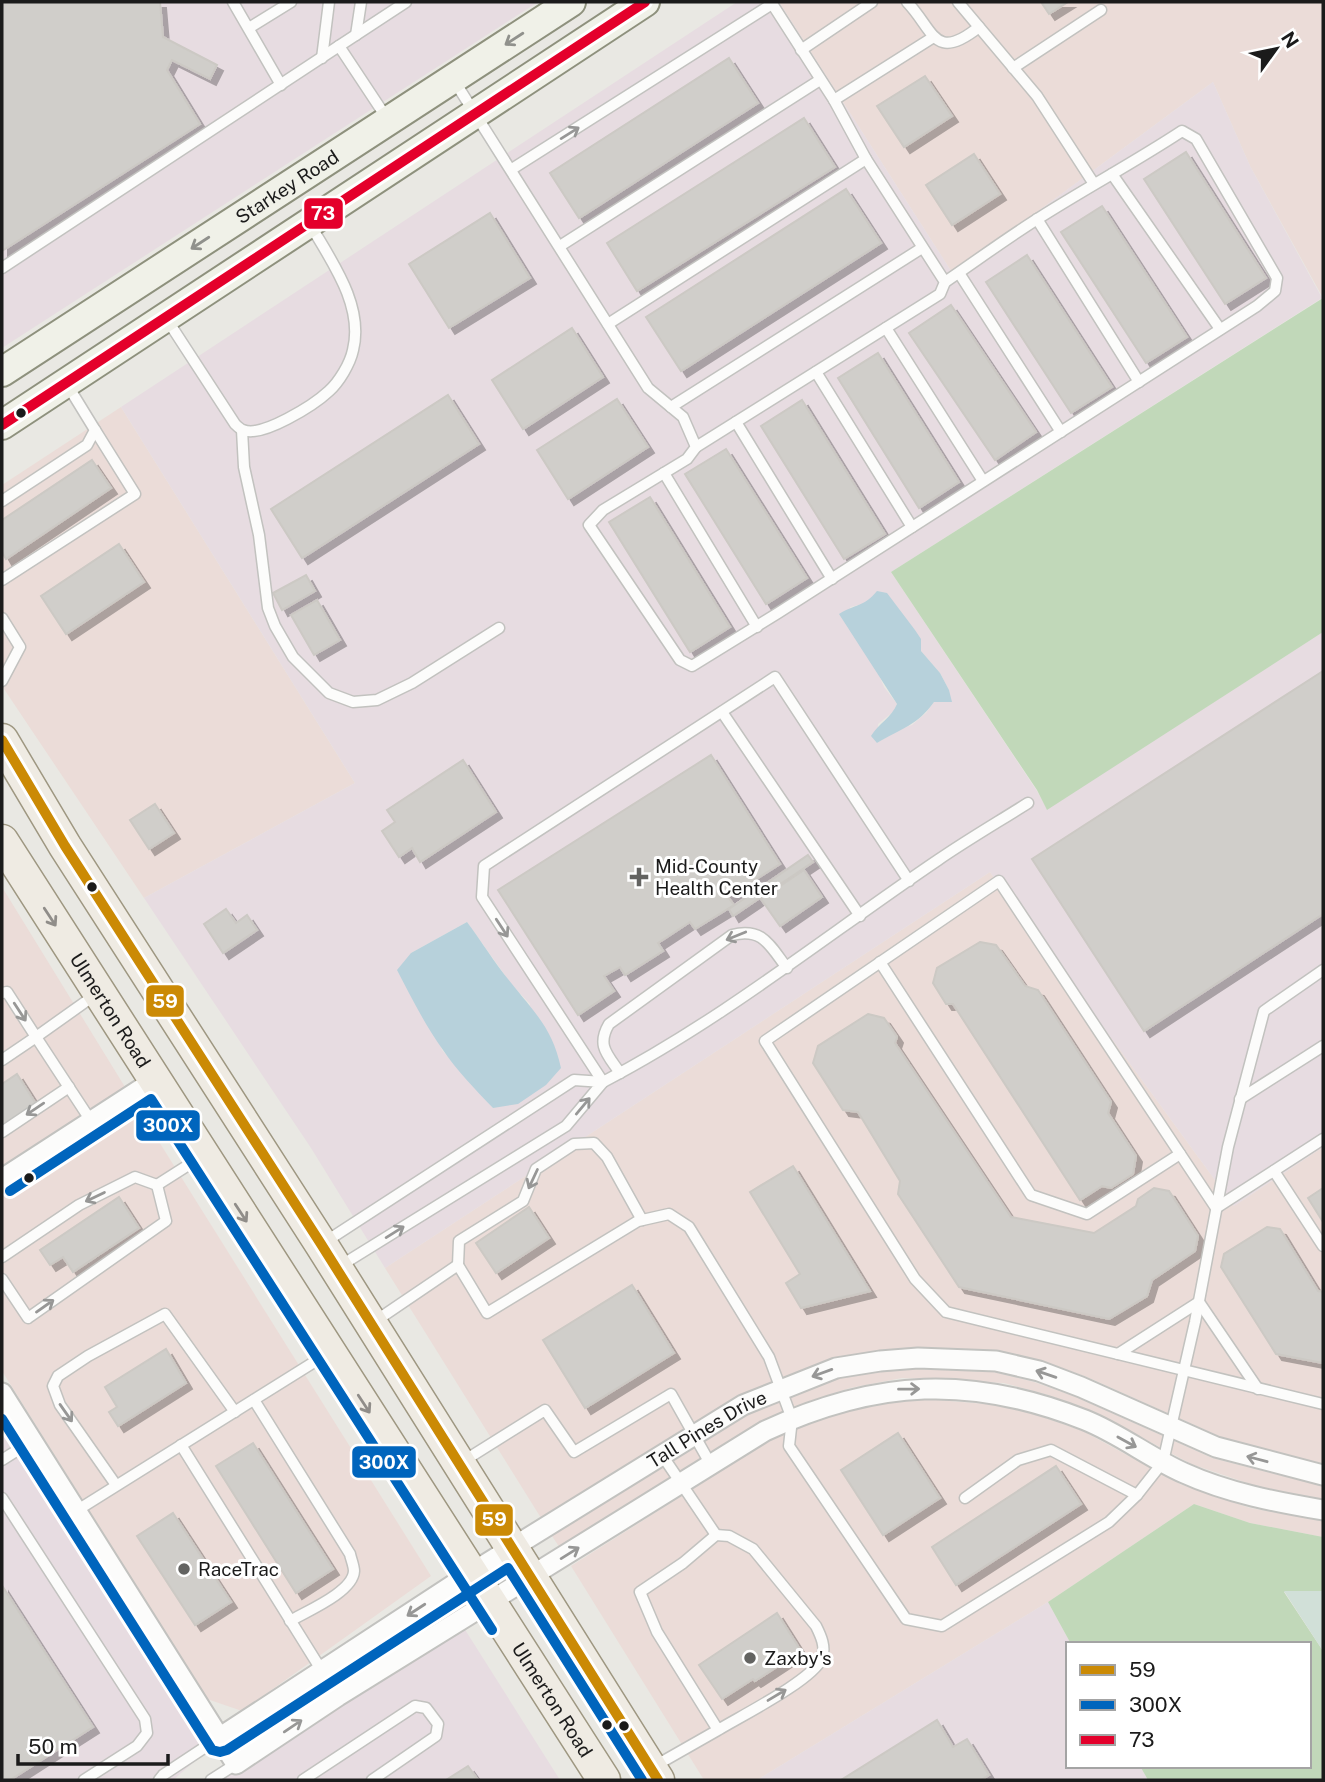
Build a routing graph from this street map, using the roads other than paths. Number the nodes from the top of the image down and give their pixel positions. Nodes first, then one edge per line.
1 (233, 2) edge
2 (291, 2) edge
3 (329, 2) edge
4 (361, 2) edge
5 (406, 2) edge
6 (571, 2) edge
7 (645, 2) edge
8 (872, 2) edge
9 (907, 2) edge
10 (958, 2) edge
11 (771, 3) edge
12 (1101, 10) dead end
13 (979, 27) junction
14 (249, 28) junction
15 (356, 35) junction
16 (932, 38) junction
17 (340, 46) junction
18 (801, 50) junction
19 (322, 58) junction
20 (1013, 68) junction
21 (453, 78) junction
22 (820, 80) junction
23 (281, 85) junction
24 (834, 100) junction
25 (476, 113) junction
26 (388, 121) junction
27 (866, 159) junction
28 (512, 169) junction
29 (1112, 174) junction
30 (1094, 184) junction
31 (1037, 219) junction
32 (310, 223) junction
33 (560, 246) junction
34 (922, 248) junction
35 (2, 268) edge
36 (959, 273) junction
37 (945, 282) junction
38 (166, 318) junction
39 (608, 324) junction
40 (886, 328) junction
41 (1220, 329) junction
42 (2, 372) edge
43 (816, 372) junction
44 (1139, 382) junction
45 (66, 383) junction
46 (671, 407) junction
47 (736, 422) junction
48 (2, 425) edge
49 (95, 430) junction
50 (242, 430) junction
51 (1061, 432) junction
52 (696, 447) junction
53 (664, 473) junction
54 (983, 481) junction
55 (2, 501) edge
56 (912, 527) junction
57 (832, 579) junction
58 (2, 580) edge
59 (2, 618) edge
60 (757, 626) junction
61 (499, 628) dead end
62 (2, 681) edge
63 (722, 712) junction
64 (2, 740) edge
65 (1028, 803) dead end
66 (2, 843) edge
67 (909, 881) junction
68 (860, 916) junction
69 (880, 962) junction
70 (787, 968) junction
71 (1323, 970) edge
72 (99, 992) junction
73 (2, 993) edge
74 (36, 1037) junction
75 (1323, 1046) edge
76 (2, 1060) edge
77 (620, 1073) junction
78 (155, 1080) junction
79 (603, 1082) junction
80 (69, 1087) junction
81 (1240, 1099) junction
82 (91, 1121) junction
83 (2, 1132) edge
84 (1323, 1139) edge
85 (1180, 1154) junction
86 (204, 1155) junction
87 (1274, 1171) junction
88 (2, 1179) edge
89 (157, 1185) junction
90 (1216, 1209) junction
91 (642, 1220) junction
92 (1323, 1246) edge
93 (329, 1256) junction
94 (2, 1257) edge
95 (458, 1265) junction
96 (2, 1279) edge
97 (1199, 1302) junction
98 (371, 1324) junction
99 (331, 1352) junction
100 (1118, 1354) junction
101 (1184, 1371) junction
102 (780, 1389) junction
103 (1258, 1389) junction
104 (2, 1394) edge
105 (254, 1400) junction
106 (1323, 1404) edge
107 (235, 1412) junction
108 (792, 1419) junction
109 (1172, 1428) junction
110 (694, 1436) junction
111 (32, 1441) junction
112 (181, 1445) junction
113 (662, 1455) junction
114 (2, 1460) edge
115 (1163, 1462) junction
116 (458, 1464) junction
117 (711, 1465) junction
118 (1323, 1475) edge
119 (682, 1483) junction
120 (117, 1485) junction
121 (1137, 1495) junction
122 (2, 1498) edge
123 (965, 1498) dead end
124 (1323, 1510) edge
125 (76, 1511) junction
126 (716, 1535) junction
127 (512, 1549) junction
128 (473, 1573) junction
129 (531, 1578) junction
130 (491, 1601) junction
131 (289, 1621) junction
132 (322, 1671) junction
133 (718, 1730) junction
134 (219, 1738) junction
135 (236, 1764) junction
136 (654, 1774) edge
137 (84, 1780) edge
138 (159, 1780) edge
139 (211, 1780) edge
140 (303, 1780) edge
141 (372, 1780) edge
142 (604, 1780) edge

1 - 14 lane
2 - 14 lane
3 - 19 lane
4 - 15 lane
5 - 15 lane
6 -> 21 main road, Starkey Road
7 - 25 main road
8 - 18 lane
9 - 16 lane
10 - 13 lane
11 - 18 lane
28 -> 11 lane
12 - 20 lane
13 - 16 lane
13 - 20 lane
14 - 23 lane
15 - 17 lane
16 - 24 lane
17 - 19 lane
17 - 26 lane
18 - 22 lane
19 - 23 lane
20 - 30 lane
21 - 25 lane
21 - 26 main road, Starkey Road
22 - 24 lane
22 - 33 lane
23 - 35 lane
24 - 27 lane
25 - 28 lane
25 - 32 main road
26 -> 42 main road, Starkey Road
27 - 34 lane
27 - 39 lane
28 - 33 lane
29 - 30 lane
29 - 41 lane
29 - 41 lane
30 - 31 lane
31 - 36 lane
31 - 44 lane
32 - 38 main road
32 - 50 lane
33 - 39 lane
34 - 37 lane
34 - 46 lane
36 - 37 lane
36 - 51 lane
37 - 40 lane
38 - 45 main road
38 - 50 lane
39 - 46 lane
40 - 43 lane
40 - 54 lane
41 - 44 lane
43 - 47 lane
43 - 56 lane
44 - 51 lane
45 - 48 main road
45 - 49 lane
46 - 52 lane
47 - 52 lane
47 - 57 lane
49 - 55 lane
49 - 58 lane
50 - 61 lane
51 - 54 lane
52 - 53 lane
53 - 60 lane
53 - 60 lane
54 - 56 lane
56 - 57 lane
57 - 60 lane
59 - 62 lane
63 - 67 lane
63 - 68 lane
63 -> 79 lane
64 - 93 main road
65 - 67 lane
66 -> 72 main road, Ulmerton Road
67 - 68 lane
68 - 70 lane
69 - 85 lane
69 - 85 lane
69 - 100 lane
70 - 77 lane
70 -> 77 lane
71 - 81 lane
72 - 74 lane
72 - 78 main road, Ulmerton Road
73 -> 74 lane
74 - 76 lane
74 - 80 lane
75 - 81 lane
77 - 79 lane
78 - 82 street
78 - 86 main road, Ulmerton Road
93 -> 79 lane
79 - 93 lane
80 - 82 lane
80 -> 83 lane
81 - 90 lane
82 - 88 street
84 - 87 lane
85 - 90 lane
86 - 89 lane
86 -> 99 main road, Ulmerton Road
87 - 90 lane
87 - 92 lane
89 -> 94 lane
96 -> 89 lane
90 - 97 lane
91 - 95 lane
91 -> 95 lane
91 - 102 lane
93 - 98 main road
95 - 98 lane
97 - 100 lane
97 - 101 lane
97 - 103 lane
98 - 116 main road
99 - 105 lane
99 -> 128 main road, Ulmerton Road
100 - 101 lane
101 - 103 lane
101 - 109 lane
102 - 108 lane
109 -> 102 street, Tall Pines Drive
102 - 110 street, Tall Pines Drive
103 - 106 lane
104 - 111 street
105 - 107 lane
105 - 131 lane
107 - 112 lane
107 -> 120 lane
108 -> 115 street, Tall Pines Drive
108 - 117 street, Tall Pines Drive
108 - 121 lane
109 - 115 lane
118 -> 109 street, Tall Pines Drive
110 - 113 street, Tall Pines Drive
110 - 116 lane
110 - 117 lane
111 - 114 lane
111 - 125 street
112 - 120 lane
112 - 131 lane
113 - 119 lane
113 - 127 street, Tall Pines Drive
115 - 121 lane
115 - 124 street, Tall Pines Drive
116 - 127 main road
117 - 119 street, Tall Pines Drive
119 - 126 lane
129 -> 119 street, Tall Pines Drive
120 - 125 lane
121 - 123 lane
122 - 137 lane
125 - 134 street
126 - 133 lane
133 -> 126 lane
127 - 128 street, Tall Pines Drive
127 - 129 main road
128 - 130 main road, Ulmerton Road
128 -> 132 street, Tall Pines Drive
129 - 130 street, Tall Pines Drive
129 - 136 main road
135 -> 130 street, Tall Pines Drive
130 - 142 main road, Ulmerton Road
131 - 132 lane
132 - 134 street, Tall Pines Drive
133 - 136 lane
134 - 135 street
134 - 138 lane, Tall Pines Drive
135 - 139 lane, Tall Pines Drive
140 - 141 lane

